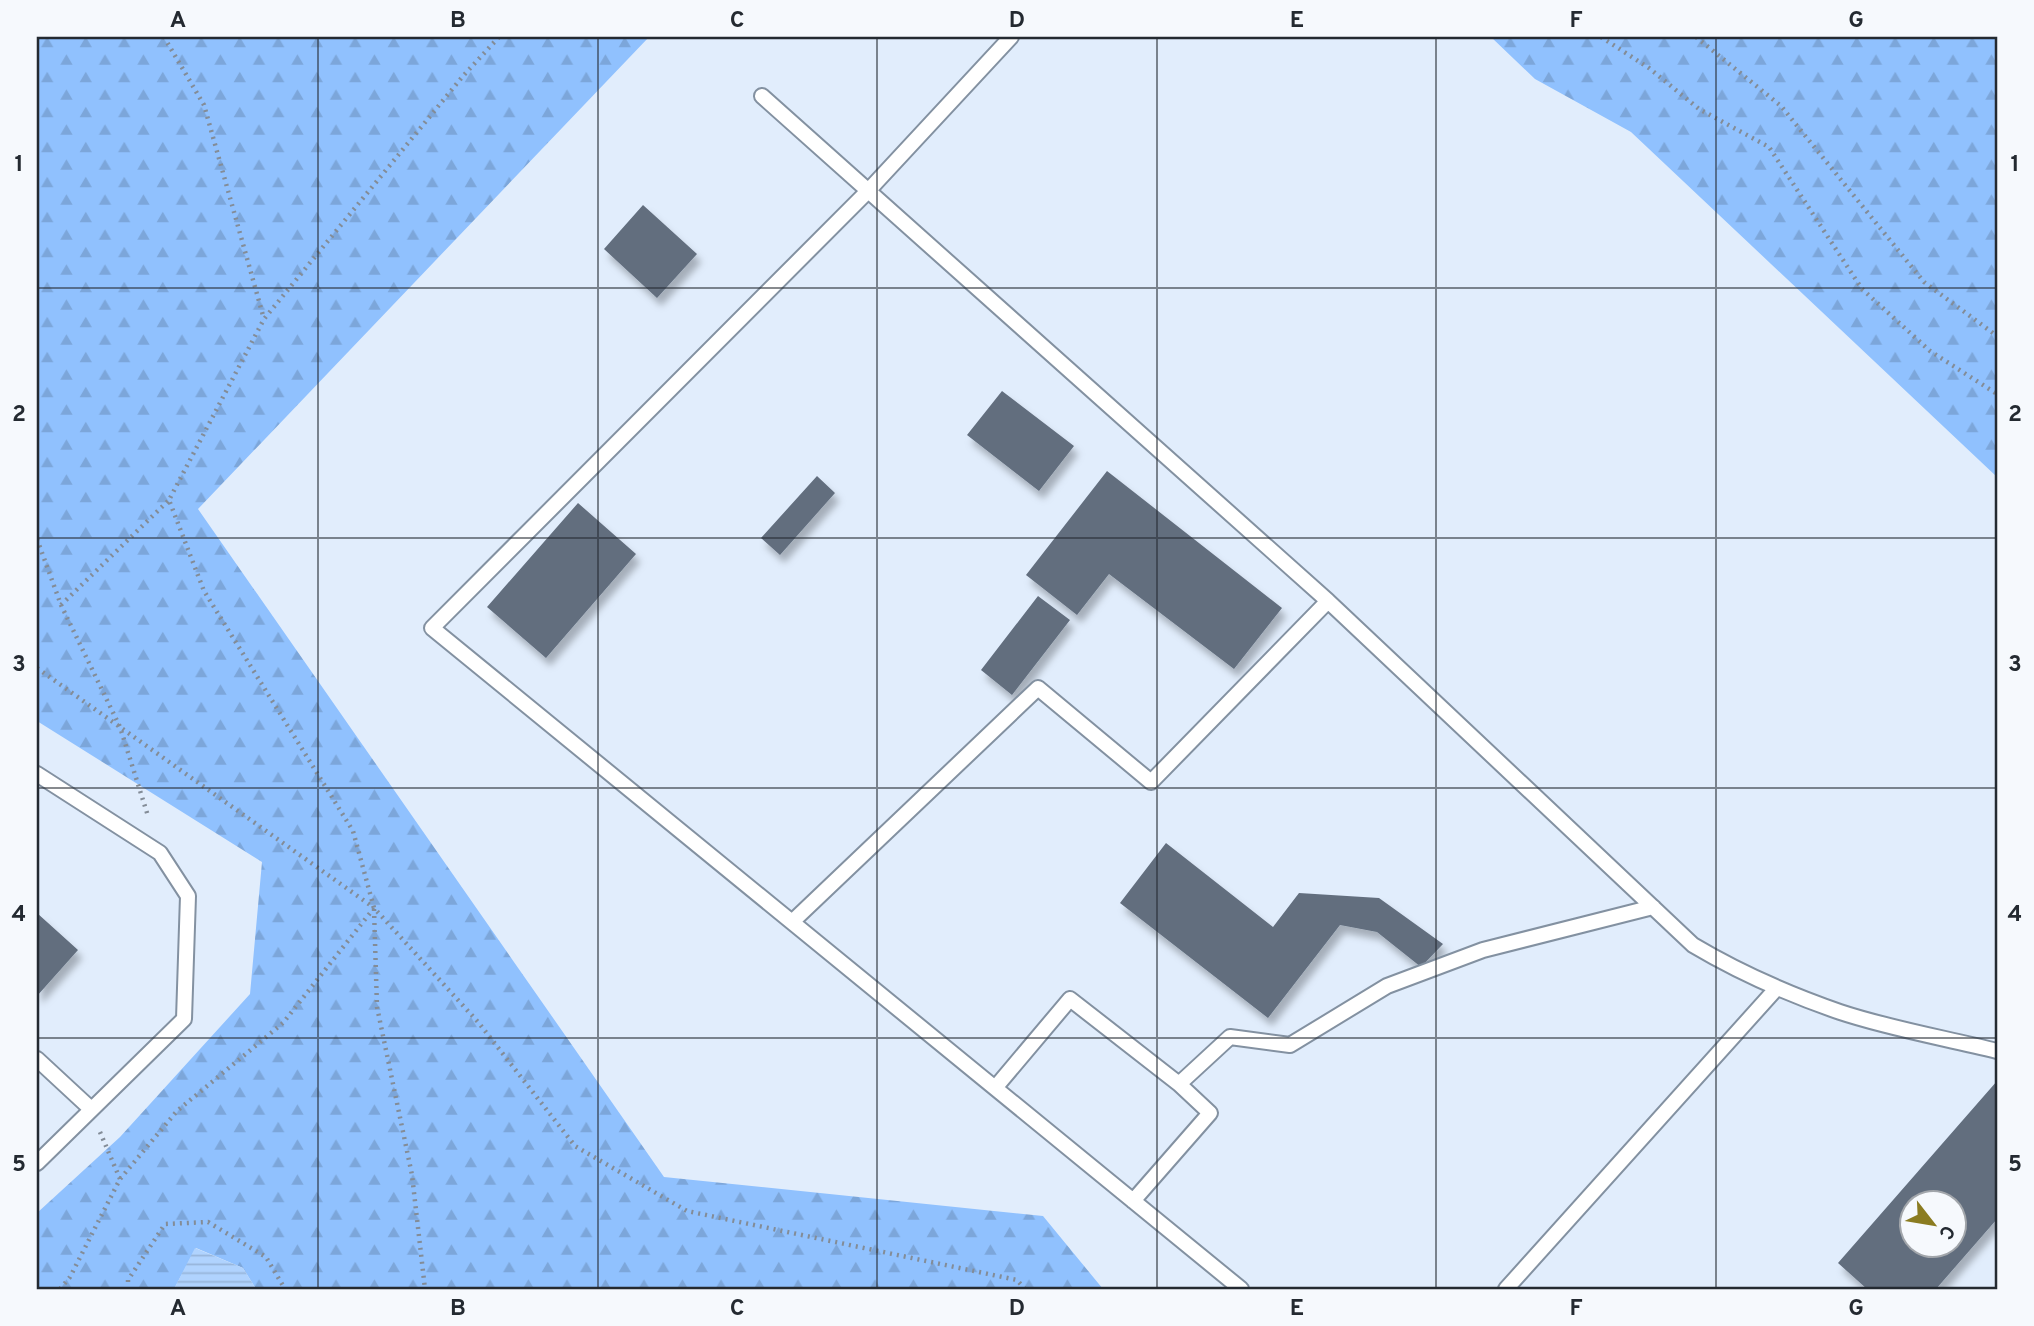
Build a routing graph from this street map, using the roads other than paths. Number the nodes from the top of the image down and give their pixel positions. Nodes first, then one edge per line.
1 (1011, 37) edge
2 (762, 96) dead end
3 (868, 191) junction
4 (1328, 601) junction
5 (37, 774) edge
6 (1653, 907) junction
7 (792, 922) junction
8 (1776, 989) junction
9 (1997, 1051) edge
10 (37, 1059) edge
11 (1179, 1084) junction
12 (995, 1088) junction
13 (91, 1109) junction
14 (37, 1163) edge
15 (1133, 1201) junction
16 (1241, 1289) edge
17 (1506, 1289) edge

1 - 3 lane
2 - 3 lane
3 - 4 lane
3 - 7 lane
4 - 6 lane
4 - 7 lane
5 - 13 lane
6 - 8 lane
6 - 11 lane
7 - 12 lane
8 - 9 lane
8 - 17 lane
10 - 13 lane
11 - 12 lane
11 - 15 lane
12 - 15 lane
13 - 14 lane
15 - 16 lane

